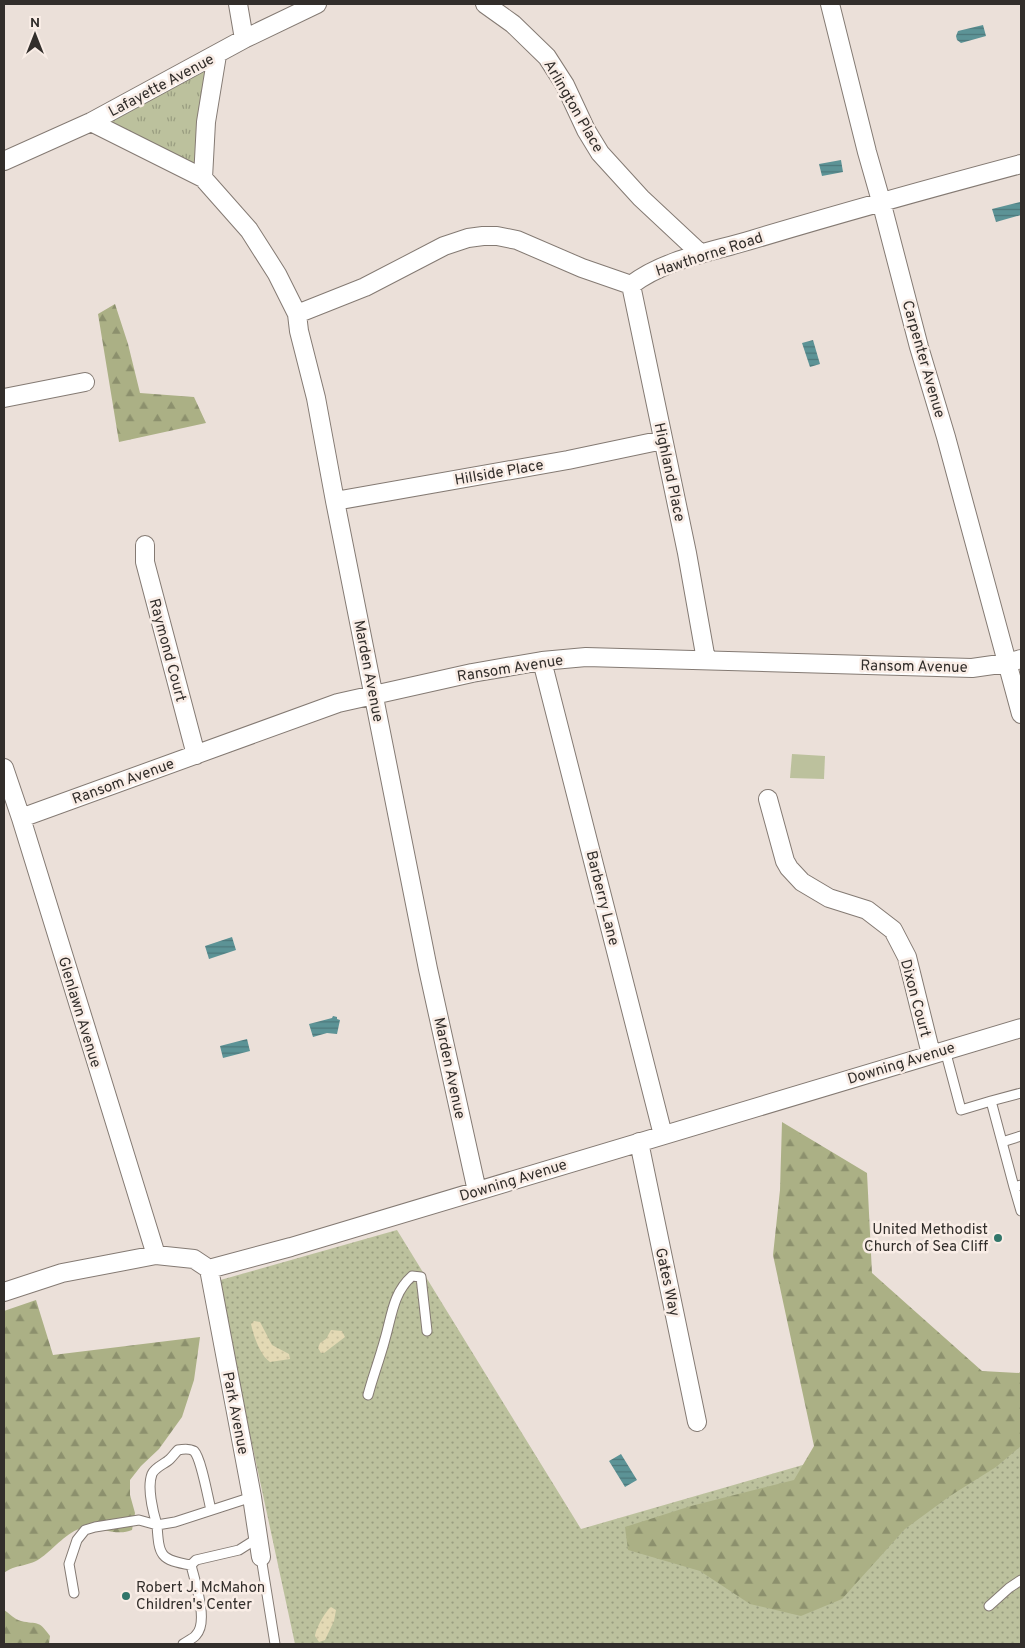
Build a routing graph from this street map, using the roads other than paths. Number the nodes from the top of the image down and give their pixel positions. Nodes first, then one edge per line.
1 (238, 4) edge
2 (317, 4) edge
3 (485, 4) edge
4 (830, 4) edge
5 (244, 39) junction
6 (217, 55) junction
7 (91, 122) junction
8 (4, 161) edge
9 (1021, 164) edge
10 (203, 178) junction
11 (882, 201) junction
12 (701, 254) junction
13 (631, 285) junction
14 (297, 314) junction
15 (85, 382) dead end
16 (4, 398) edge
17 (663, 440) junction
18 (335, 501) junction
19 (145, 545) dead end
20 (706, 660) junction
21 (542, 661) junction
22 (1014, 661) edge
23 (374, 696) junction
24 (1021, 714) edge
25 (196, 755) junction
26 (4, 768) edge
27 (768, 799) dead end
28 (21, 818) junction
29 (1021, 1028) edge
30 (938, 1052) junction
31 (1021, 1093) edge
32 (991, 1102) junction
33 (664, 1135) junction
34 (1021, 1136) edge
35 (639, 1142) junction
36 (1002, 1142) junction
37 (1018, 1186) edge
38 (477, 1191) junction
39 (1021, 1211) edge
40 (156, 1255) junction
41 (209, 1269) junction
42 (4, 1292) edge
43 (427, 1331) dead end
44 (368, 1395) dead end
45 (696, 1422) dead end
46 (252, 1497) junction
47 (211, 1510) junction
48 (157, 1526) junction
49 (258, 1538) junction
50 (261, 1558) joint
51 (191, 1565) junction
52 (1021, 1580) edge
53 (74, 1593) dead end
54 (989, 1606) dead end
55 (183, 1644) edge
56 (275, 1644) edge

1 - 5 street
2 - 5 street, Lafayette Avenue
3 - 12 street, Arlington Place
4 - 11 street, Carpenter Avenue
5 - 6 street, Lafayette Avenue
6 - 7 street, Lafayette Avenue
6 - 10 street
7 - 8 street, Lafayette Avenue
7 - 10 street, Marden Avenue
9 - 11 street, Hawthorne Road
10 - 14 street, Marden Avenue
11 - 12 street, Hawthorne Road
11 - 22 street, Carpenter Avenue
12 - 13 street, Hawthorne Road
13 - 14 street
13 - 17 street, Highland Place
14 - 18 street, Marden Avenue
15 - 16 street
17 - 18 street, Hillside Place
17 - 20 street, Highland Place
18 - 23 street, Marden Avenue
19 - 25 street, Raymond Court
20 - 21 street, Ransom Avenue
20 - 22 street, Ransom Avenue
21 - 23 street, Ransom Avenue
21 - 33 street, Barberry Lane
22 - 24 street, Carpenter Avenue
23 - 25 street, Ransom Avenue
23 - 38 street, Marden Avenue
25 - 28 street, Ransom Avenue
26 - 28 street, Glenlawn Avenue
27 - 30 street, Dixon Court
28 - 40 street, Glenlawn Avenue
29 - 30 street, Downing Avenue
30 - 32 lane
30 - 33 street, Downing Avenue
31 - 32 lane
32 - 36 lane
33 - 35 street, Downing Avenue
34 - 36 lane
35 - 38 street, Downing Avenue
35 - 45 street, Gates Way
36 - 37 lane
37 - 39 lane
38 - 41 street, Downing Avenue
40 - 41 street
40 - 42 street
41 - 46 street, Park Avenue
43 - 44 lane
46 - 47 lane
46 - 49 street, Park Avenue
47 - 48 lane
47 - 48 lane
48 - 51 lane
48 - 53 lane
49 - 50 street, Park Avenue
49 - 51 lane
50 - 56 lane
51 - 55 lane
52 - 54 lane

